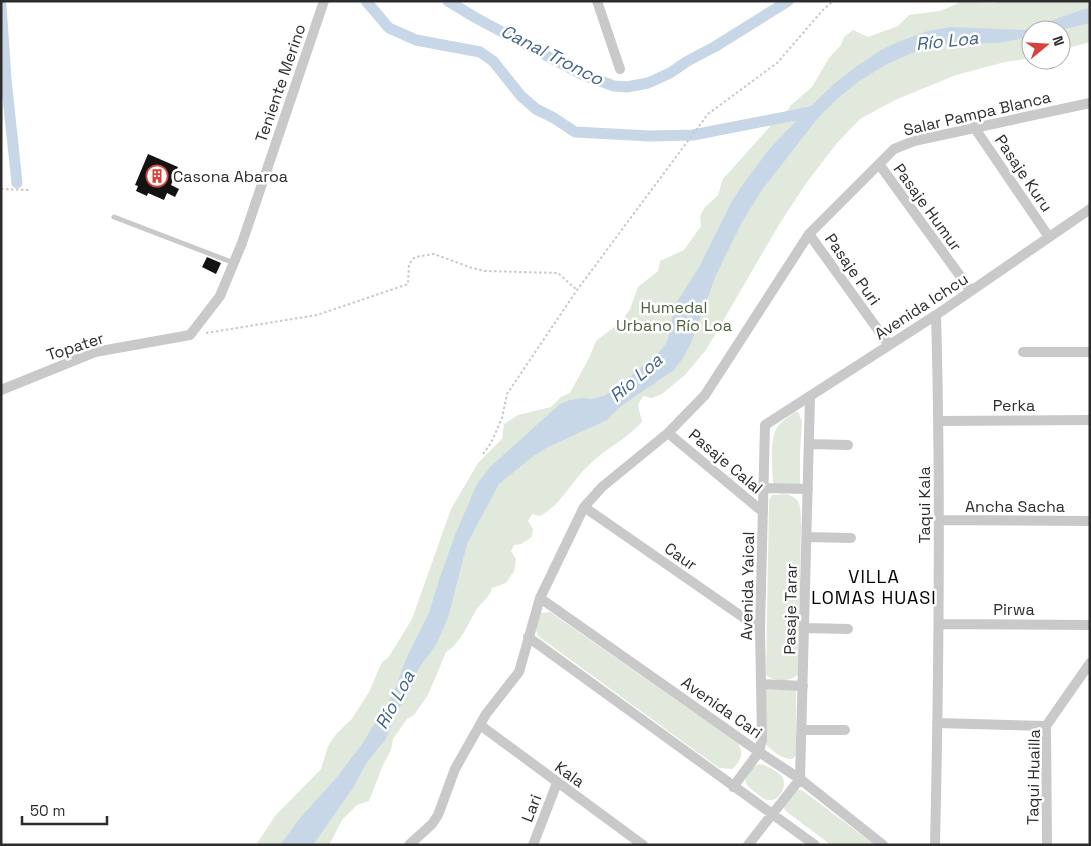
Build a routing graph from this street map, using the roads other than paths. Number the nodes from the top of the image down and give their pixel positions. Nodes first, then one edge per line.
1 (324, 1) edge
2 (598, 1) edge
3 (620, 69) dead end
4 (1090, 103) edge
5 (974, 127) junction
6 (879, 164) junction
7 (1090, 209) edge
8 (114, 217) dead end
9 (809, 234) junction
10 (1050, 237) junction
11 (234, 263) junction
12 (971, 292) junction
13 (936, 315) junction
14 (190, 336) joint
15 (889, 345) junction
16 (1023, 352) dead end
17 (1090, 352) edge
18 (1, 390) edge
19 (810, 396) junction
20 (1090, 420) edge
21 (939, 421) junction
22 (766, 425) joint
23 (668, 433) junction
24 (809, 444) junction
25 (848, 445) dead end
26 (764, 488) junction
27 (808, 489) junction
28 (584, 507) junction
29 (764, 512) junction
30 (939, 520) junction
31 (1090, 521) edge
32 (807, 537) junction
33 (851, 538) dead end
34 (540, 598) junction
35 (939, 624) junction
36 (1090, 624) edge
37 (805, 628) junction
38 (760, 629) junction
39 (848, 629) dead end
40 (528, 637) junction
41 (1090, 663) edge
42 (761, 684) junction
43 (803, 686) junction
44 (937, 723) junction
45 (480, 725) junction
46 (1046, 726) junction
47 (802, 730) junction
48 (845, 730) dead end
49 (759, 752) junction
50 (800, 779) junction
51 (557, 783) junction
52 (733, 786) junction
53 (773, 814) junction
54 (409, 845) edge
55 (534, 845) edge
56 (643, 845) edge
57 (748, 845) edge
58 (815, 845) edge
59 (883, 845) edge
60 (934, 845) edge
61 (1047, 845) edge

1 - 11 street, Teniente Merino
2 - 3 street
4 - 5 street, Salar Pampa Blanca
5 - 6 street, Salar Pampa Blanca
5 - 10 street, Pasaje Kuru
6 - 9 street, Salar Pampa Blanca
6 - 12 street, Pasaje Humur
7 - 10 street, Avenida Ichcu
8 - 11 lane
9 - 15 street, Pasaje Puri
9 - 23 street, Salar Pampa Blanca
10 - 12 street, Avenida Ichcu
11 - 14 street, Teniente Merino
12 - 13 street, Avenida Ichcu
13 - 15 street, Avenida Ichcu
13 - 21 street, Taqui Kala
14 - 18 street, Topater
15 - 19 street, Avenida Ichcu
16 - 17 street
19 - 22 street, Avenida Ichcu
19 - 24 street, Pasaje Tarar
20 - 21 street, Perka
21 - 30 street, Taqui Kala
22 - 26 street, Avenida Yaical
23 - 28 street, Salar Pampa Blanca
23 - 29 street, Pasaje Calal
24 - 25 street
24 - 27 street, Pasaje Tarar
26 - 27 street
26 - 29 street, Avenida Yaical
27 - 32 street, Pasaje Tarar
28 - 34 street, Salar Pampa Blanca
28 - 38 street, Caur
29 - 38 street, Avenida Yaical
30 - 31 street, Ancha Sacha
30 - 35 street, Taqui Kala
32 - 33 street
32 - 37 street, Pasaje Tarar
34 - 40 street, Salar Pampa Blanca
34 - 49 street, Avenida Cari
35 - 36 street, Pirwa
35 - 44 street, Taqui Kala
37 - 39 street
37 - 43 street, Pasaje Tarar
38 - 42 street, Avenida Yaical
40 - 45 street, Salar Pampa Blanca
40 - 52 street
41 - 46 street, Taqui Huailla
42 - 43 street
42 - 49 street, Avenida Yaical
43 - 47 street, Pasaje Tarar
44 - 46 street
44 - 60 street, Taqui Kala
45 - 51 street, Kala
45 - 54 street, Salar Pampa Blanca
46 - 61 street, Taqui Huailla
47 - 48 street
47 - 50 street, Pasaje Tarar
49 - 50 street, Avenida Cari
49 - 52 street
50 - 53 street
50 - 59 street, Avenida Cari
51 - 55 street, Lari
51 - 56 street, Kala
52 - 53 street
53 - 57 street
53 - 58 street

